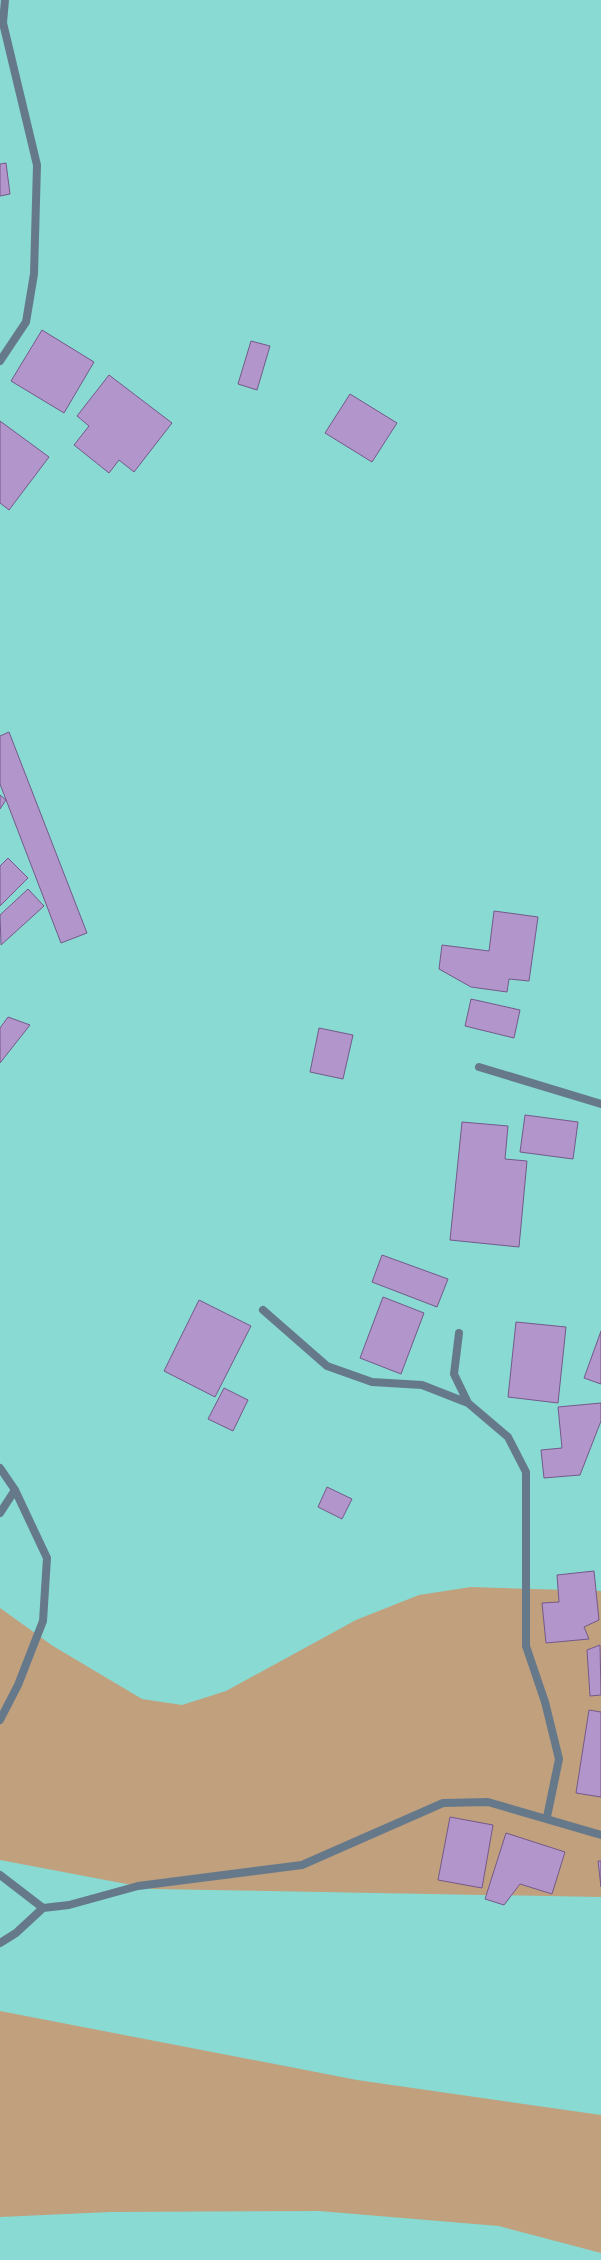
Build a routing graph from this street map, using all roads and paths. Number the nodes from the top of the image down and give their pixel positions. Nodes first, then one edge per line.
1 (5, 0) edge
2 (0, 361) edge
3 (480, 1067) dead end
4 (601, 1104) edge
5 (263, 1310) dead end
6 (459, 1333) dead end
7 (468, 1403) junction
8 (0, 1468) edge
9 (15, 1490) junction
10 (0, 1513) edge
11 (0, 1720) edge
12 (547, 1817) junction
13 (601, 1835) edge
14 (0, 1875) edge
15 (43, 1908) junction
16 (0, 1943) edge

1 - 2 street
3 - 4 street
5 - 7 street
6 - 7 street
7 - 12 street
8 - 9 street
9 - 10 street
9 - 11 street
12 - 13 street
12 - 15 street
14 - 15 street
15 - 16 street

